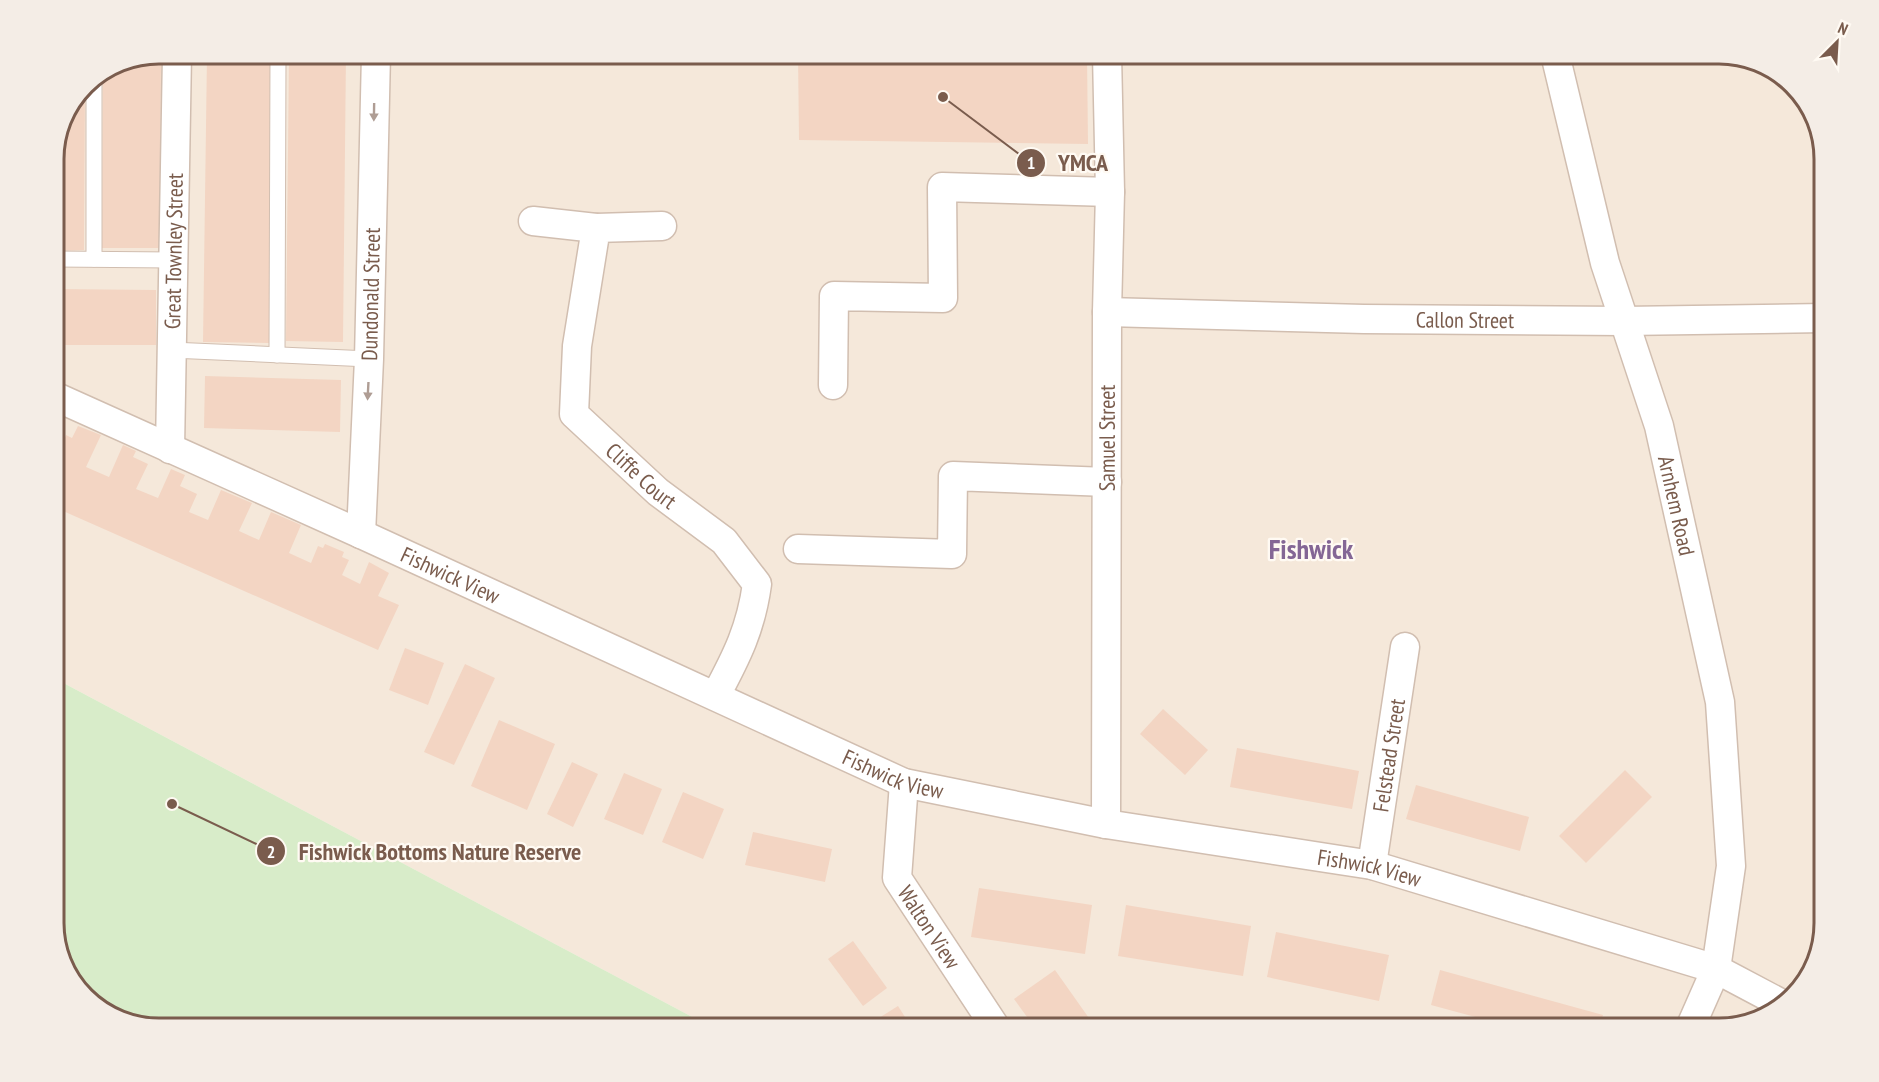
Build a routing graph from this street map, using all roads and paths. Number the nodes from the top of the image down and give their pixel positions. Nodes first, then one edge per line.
1 (177, 64) edge
2 (278, 64) edge
3 (376, 64) edge
4 (1107, 64) edge
5 (1557, 64) edge
6 (94, 91) edge
7 (1110, 192) junction
8 (533, 221) dead end
9 (662, 226) dead end
10 (596, 228) junction
11 (65, 259) edge
12 (94, 259) junction
13 (173, 260) junction
14 (1107, 312) junction
15 (1814, 318) edge
16 (1624, 321) junction
17 (171, 350) junction
18 (278, 355) junction
19 (369, 359) junction
20 (833, 385) dead end
21 (65, 401) edge
22 (170, 449) junction
23 (1107, 482) junction
24 (361, 534) junction
25 (798, 549) dead end
26 (1405, 647) dead end
27 (716, 695) junction
28 (904, 783) junction
29 (1106, 824) junction
30 (1372, 865) junction
31 (1716, 969) junction
32 (1774, 1000) edge
33 (989, 1018) edge
34 (1694, 1018) edge

1 - 13 street, Great Townley Street
2 - 18 lane
3 -> 19 street, Dundonald Street
4 - 7 street, Samuel Street
5 - 16 street, Arnhem Road
6 - 12 lane
7 - 14 street, Samuel Street
7 - 20 street
8 - 10 street
9 - 10 street
10 - 27 street, Cliffe Court
11 - 12 lane
12 - 13 lane
13 - 17 street, Great Townley Street
14 - 16 street, Callon Street
14 - 23 street, Samuel Street
15 - 16 street, Callon Street
16 - 31 street, Arnhem Road
17 - 18 lane
17 - 22 street, Great Townley Street
18 - 19 lane
19 -> 24 street, Dundonald Street
21 - 22 street, Fishwick View
22 - 24 street, Fishwick View
23 - 25 street
23 - 29 street, Samuel Street
24 - 27 street, Fishwick View
26 - 30 street, Felstead Street
27 - 28 street, Fishwick View
28 - 29 street, Fishwick View
28 - 33 street, Walton View
29 - 30 street, Fishwick View
30 - 31 street, Fishwick View
31 - 32 street, Fishwick View
31 - 34 street, Arnhem Road

